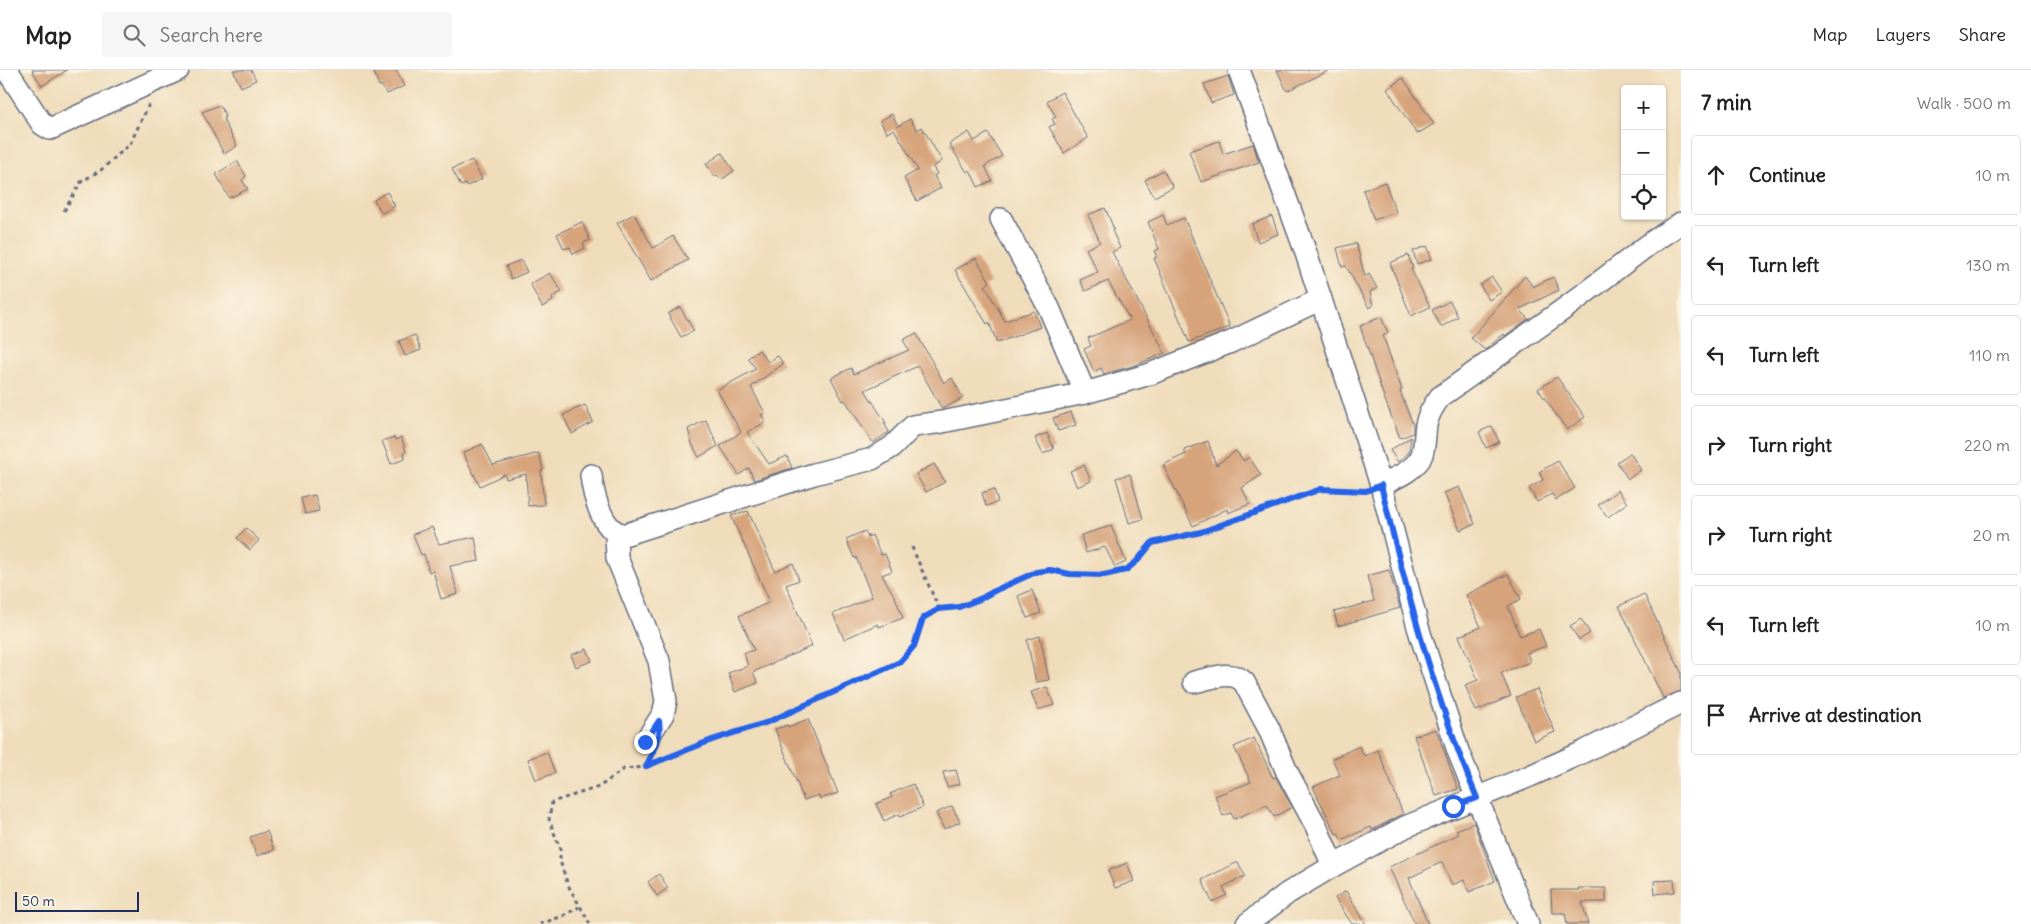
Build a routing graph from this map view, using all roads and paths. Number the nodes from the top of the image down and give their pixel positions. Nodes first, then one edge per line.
1 (7, 70) edge
2 (178, 70) edge
3 (1240, 70) edge
4 (151, 101) dead end
5 (64, 211) dead end
6 (1001, 219) dead end
7 (1681, 223) edge
8 (1321, 299) junction
9 (1085, 394) junction
10 (590, 475) dead end
11 (1381, 485) junction
12 (616, 533) junction
13 (911, 545) dead end
14 (939, 609) junction
15 (1194, 682) dead end
16 (1681, 704) edge
17 (649, 746) joint
18 (646, 766) junction
19 (1477, 798) junction
20 (1333, 866) junction
21 (579, 907) junction
22 (540, 924) edge
23 (590, 924) edge
24 (1247, 924) edge
25 (1528, 924) edge

1 - 2 street
3 - 8 street
4 - 5 path
6 - 9 street
7 - 11 street
8 - 9 street
8 - 11 street
9 - 12 street
10 - 12 street
11 - 14 path
11 - 19 street
12 - 17 street
13 - 14 path
14 - 18 path
15 - 20 street
16 - 19 street
17 - 18 path
18 - 21 path
19 - 20 street
19 - 25 street
20 - 24 street
21 - 22 path
21 - 23 path

